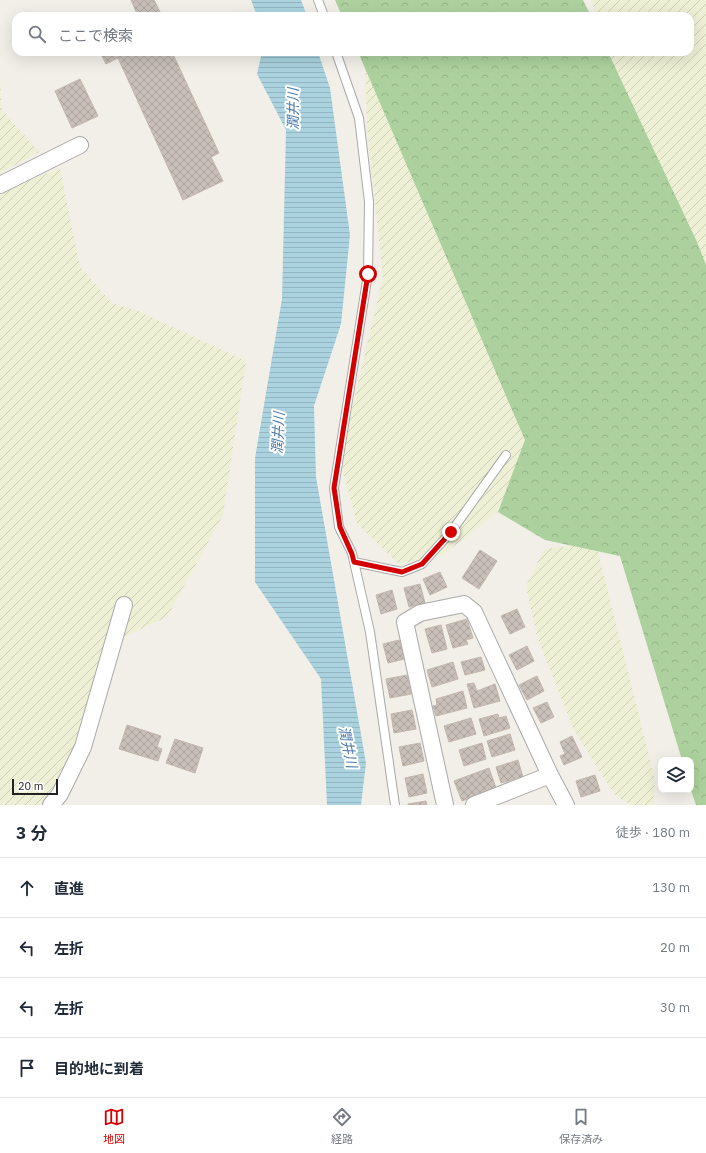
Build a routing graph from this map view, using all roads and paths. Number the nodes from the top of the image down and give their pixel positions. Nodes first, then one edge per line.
1 (318, 0) edge
2 (322, 12) edge
3 (337, 56) edge
4 (80, 145) dead end
5 (0, 185) edge
6 (506, 455) dead end
7 (354, 562) junction
8 (124, 605) dead end
9 (550, 775) junction
10 (51, 805) edge
11 (395, 805) edge
12 (445, 805) edge
13 (474, 805) edge
14 (566, 805) edge

1 - 2 lane
3 - 7 lane
4 - 5 street
6 - 7 lane
7 - 11 lane
8 - 10 street
9 - 12 street
9 - 13 street
9 - 14 street

